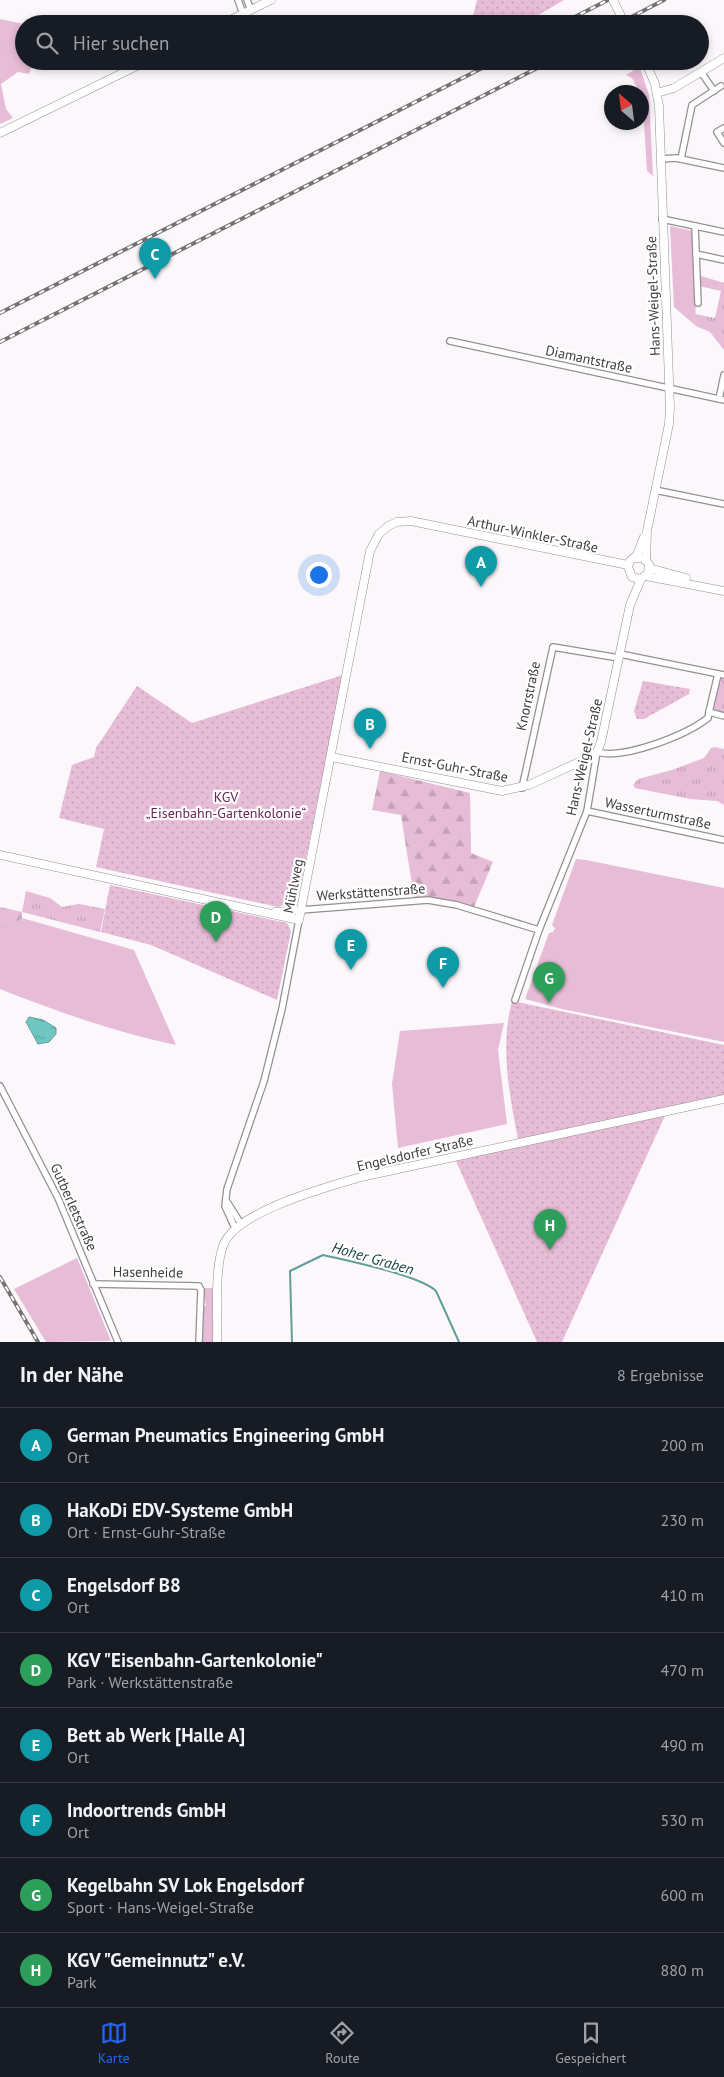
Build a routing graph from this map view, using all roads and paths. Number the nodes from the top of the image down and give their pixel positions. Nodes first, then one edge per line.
1 (238, 0) edge
2 (247, 0) edge
3 (271, 0) edge
4 (613, 0) edge
5 (251, 10) junction
6 (243, 14) joint
7 (620, 15) edge
8 (724, 58) edge
9 (709, 67) edge
10 (129, 70) edge
11 (648, 70) edge
12 (704, 70) edge
13 (701, 72) junction
14 (722, 86) dead end
15 (714, 91) junction
16 (657, 93) junction
17 (724, 128) edge
18 (0, 133) edge
19 (724, 143) edge
20 (681, 159) junction
21 (661, 160) junction
22 (724, 168) edge
23 (662, 219) junction
24 (695, 226) junction
25 (724, 232) edge
26 (696, 254) junction
27 (724, 260) edge
28 (698, 303) dead end
29 (450, 341) dead end
30 (724, 375) edge
31 (669, 388) junction
32 (721, 399) edge
33 (655, 490) junction
34 (724, 504) edge
35 (647, 531) junction
36 (635, 558) junction
37 (648, 564) junction
38 (628, 565) junction
39 (366, 572) joint
40 (631, 576) junction
41 (644, 577) junction
42 (720, 590) edge
43 (632, 599) junction
44 (619, 656) junction
45 (721, 675) edge
46 (709, 712) junction
47 (724, 716) edge
48 (597, 752) junction
49 (331, 757) junction
50 (522, 788) junction
51 (587, 811) junction
52 (724, 840) edge
53 (0, 855) edge
54 (301, 910) junction
55 (260, 911) junction
56 (299, 920) junction
57 (539, 930) junction
58 (515, 1000) dead end
59 (0, 1086) edge
60 (724, 1099) edge
61 (238, 1226) junction
62 (94, 1284) junction
63 (118, 1342) edge
64 (199, 1342) edge
65 (217, 1342) edge

1 - 6 street
2 - 5 street
3 - 5 street
4 - 7 street, bridge
5 - 6 street
8 - 9 street
10 - 18 street
11 - 16 street, Hans-Weigel-Straße
12 - 13 street
13 - 15 street
13 - 16 street
14 - 15 street
15 - 20 street
16 - 21 street, Hans-Weigel-Straße
17 - 19 street
20 - 21 street
20 - 22 street
21 - 23 street, Hans-Weigel-Straße
23 - 24 street
23 - 31 street, Hans-Weigel-Straße
24 - 25 street
24 - 26 street
26 - 27 street
26 - 28 street
29 - 31 street, Diamantstraße
30 - 32 street
31 - 32 street, Diamantstraße
31 - 33 street, Hans-Weigel-Straße
33 - 34 street
33 - 35 street, Hans-Weigel-Straße
35 - 36 street, Hans-Weigel-Straße
35 - 37 street, Hans-Weigel-Straße
36 - 37 street
36 - 38 street
37 - 41 street, Hans-Weigel-Straße
37 - 42 street
38 - 39 street, Arthur-Winkler-Straße
38 - 40 street, Hans-Weigel-Straße
39 - 49 street, Mühlweg
40 - 41 street
40 - 43 street, Hans-Weigel-Straße
41 - 42 street
41 - 43 street, Hans-Weigel-Straße
43 - 44 street, Hans-Weigel-Straße
44 - 45 street
44 - 48 street, Hans-Weigel-Straße
44 - 50 street, Knorrstraße
45 - 46 street
46 - 47 street
46 - 48 street
48 - 50 street, Ernst-Guhr-Straße
48 - 51 street, Hans-Weigel-Straße
49 - 50 street, Ernst-Guhr-Straße
49 - 54 street, Mühlweg
51 - 52 street, Wasserturmstraße
51 - 57 street, Hans-Weigel-Straße
53 - 55 street, Werkstättenstraße
54 - 55 street, Werkstättenstraße
54 - 56 street, Mühlweg
54 - 57 street, Werkstättenstraße
55 - 56 street, Werkstättenstraße
56 - 61 street, Mühlweg
57 - 58 street, Hans-Weigel-Straße
59 - 62 street, Gutberletstraße
60 - 61 street, Engelsdorfer Straße
61 - 65 street
62 - 63 street, Gutberletstraße
62 - 64 street, Hasenheide

